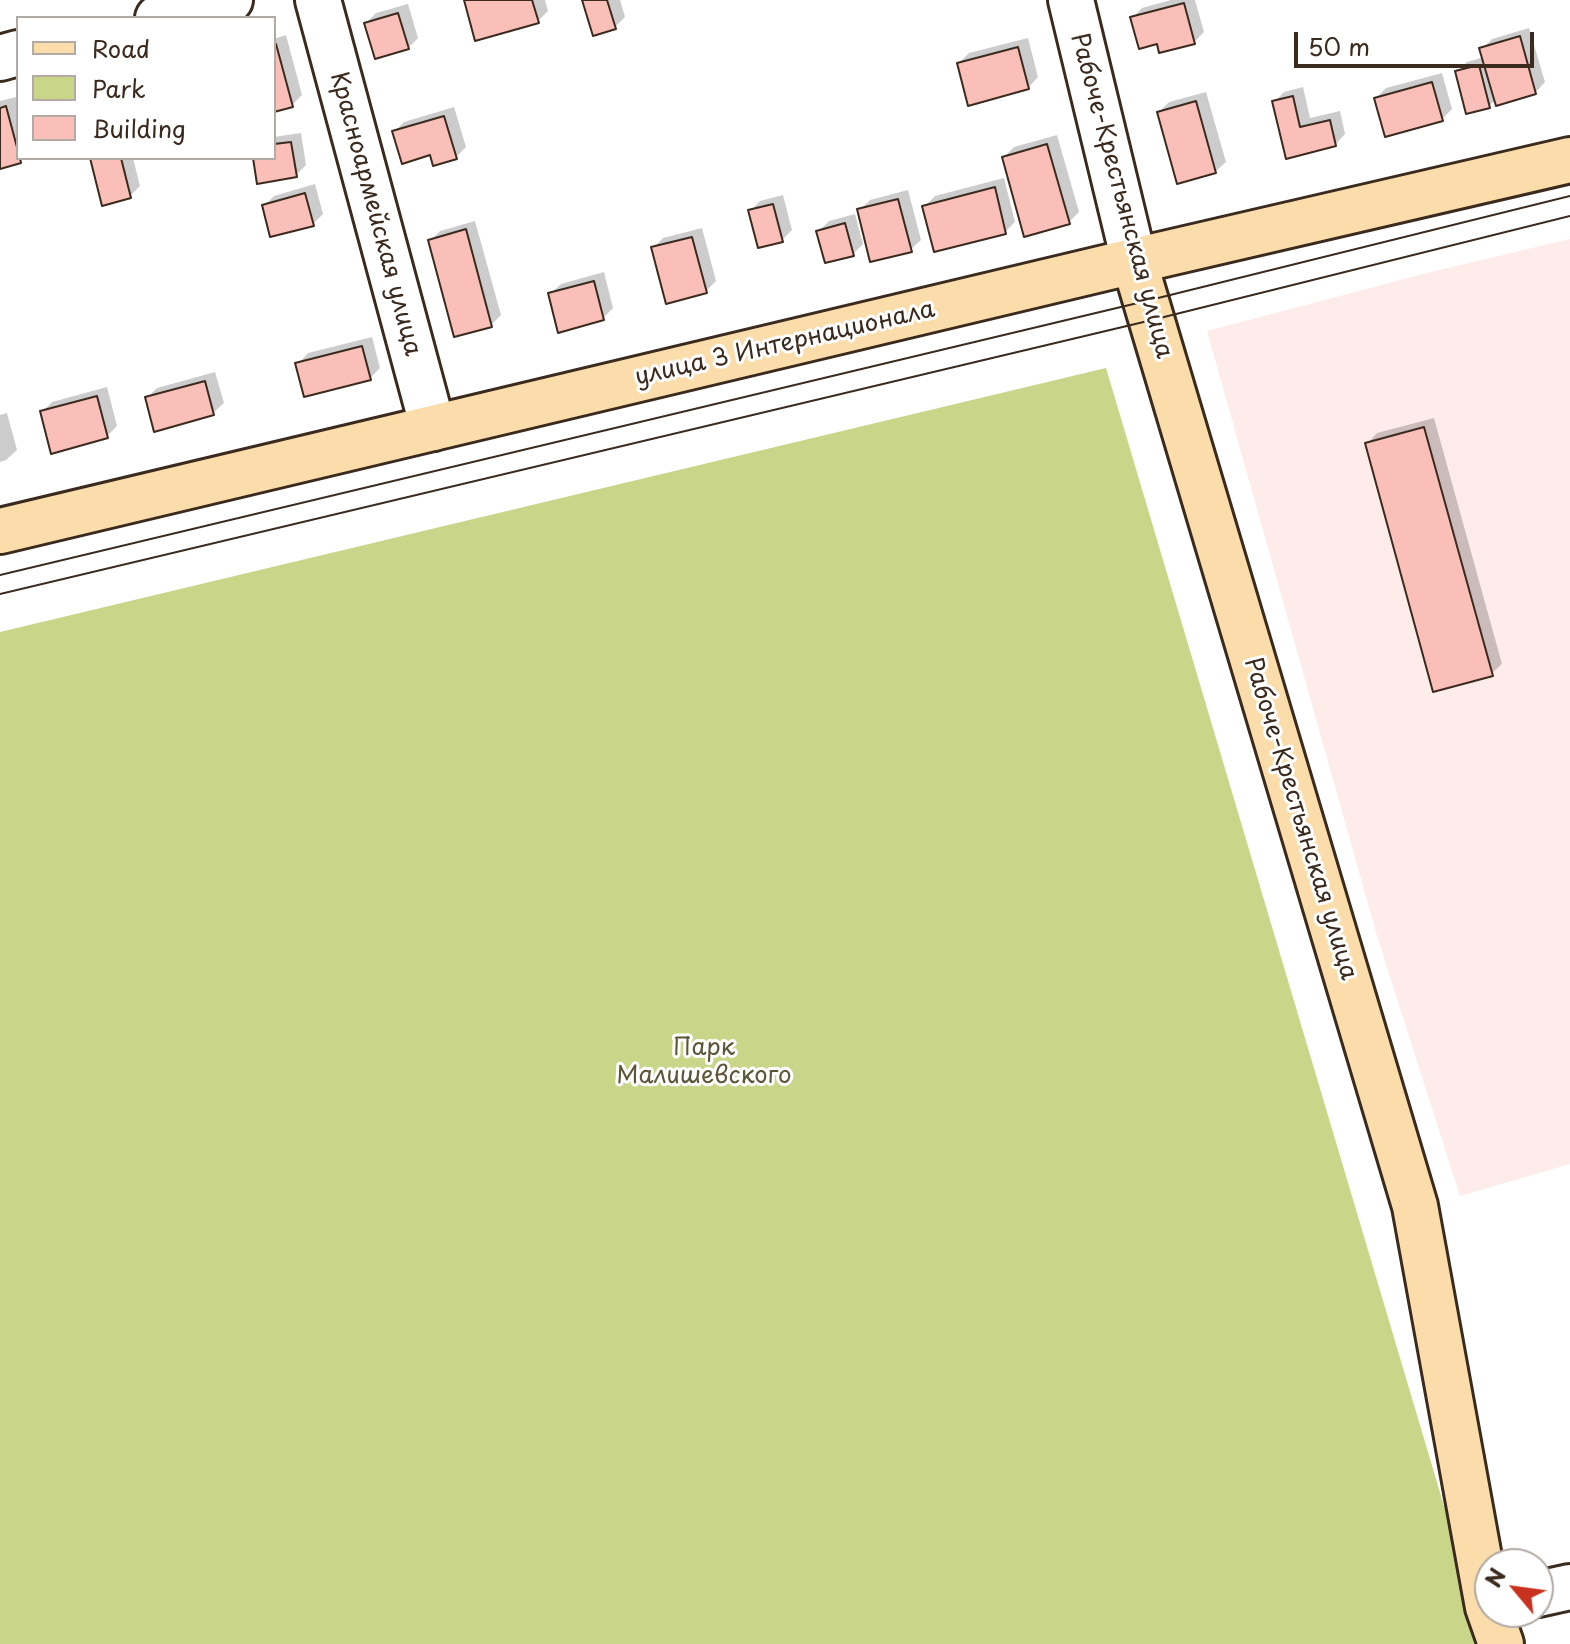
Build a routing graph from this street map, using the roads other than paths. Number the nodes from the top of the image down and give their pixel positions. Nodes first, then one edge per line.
1 (230, 0) edge
2 (318, 0) edge
3 (1071, 0) edge
4 (166, 16) edge
5 (1570, 160) edge
6 (1134, 261) junction
7 (433, 428) junction
8 (0, 531) edge
9 (1480, 1548) edge

1 - 4 street
2 - 7 street, Красноармейская улица
3 - 6 street, Рабоче-Крестьянская улица
5 - 6 main road, улица 3 Интернационала
6 - 7 main road, улица 3 Интернационала
6 - 9 main road, Рабоче-Крестьянская улица
7 - 8 main road, улица 3 Интернационала

